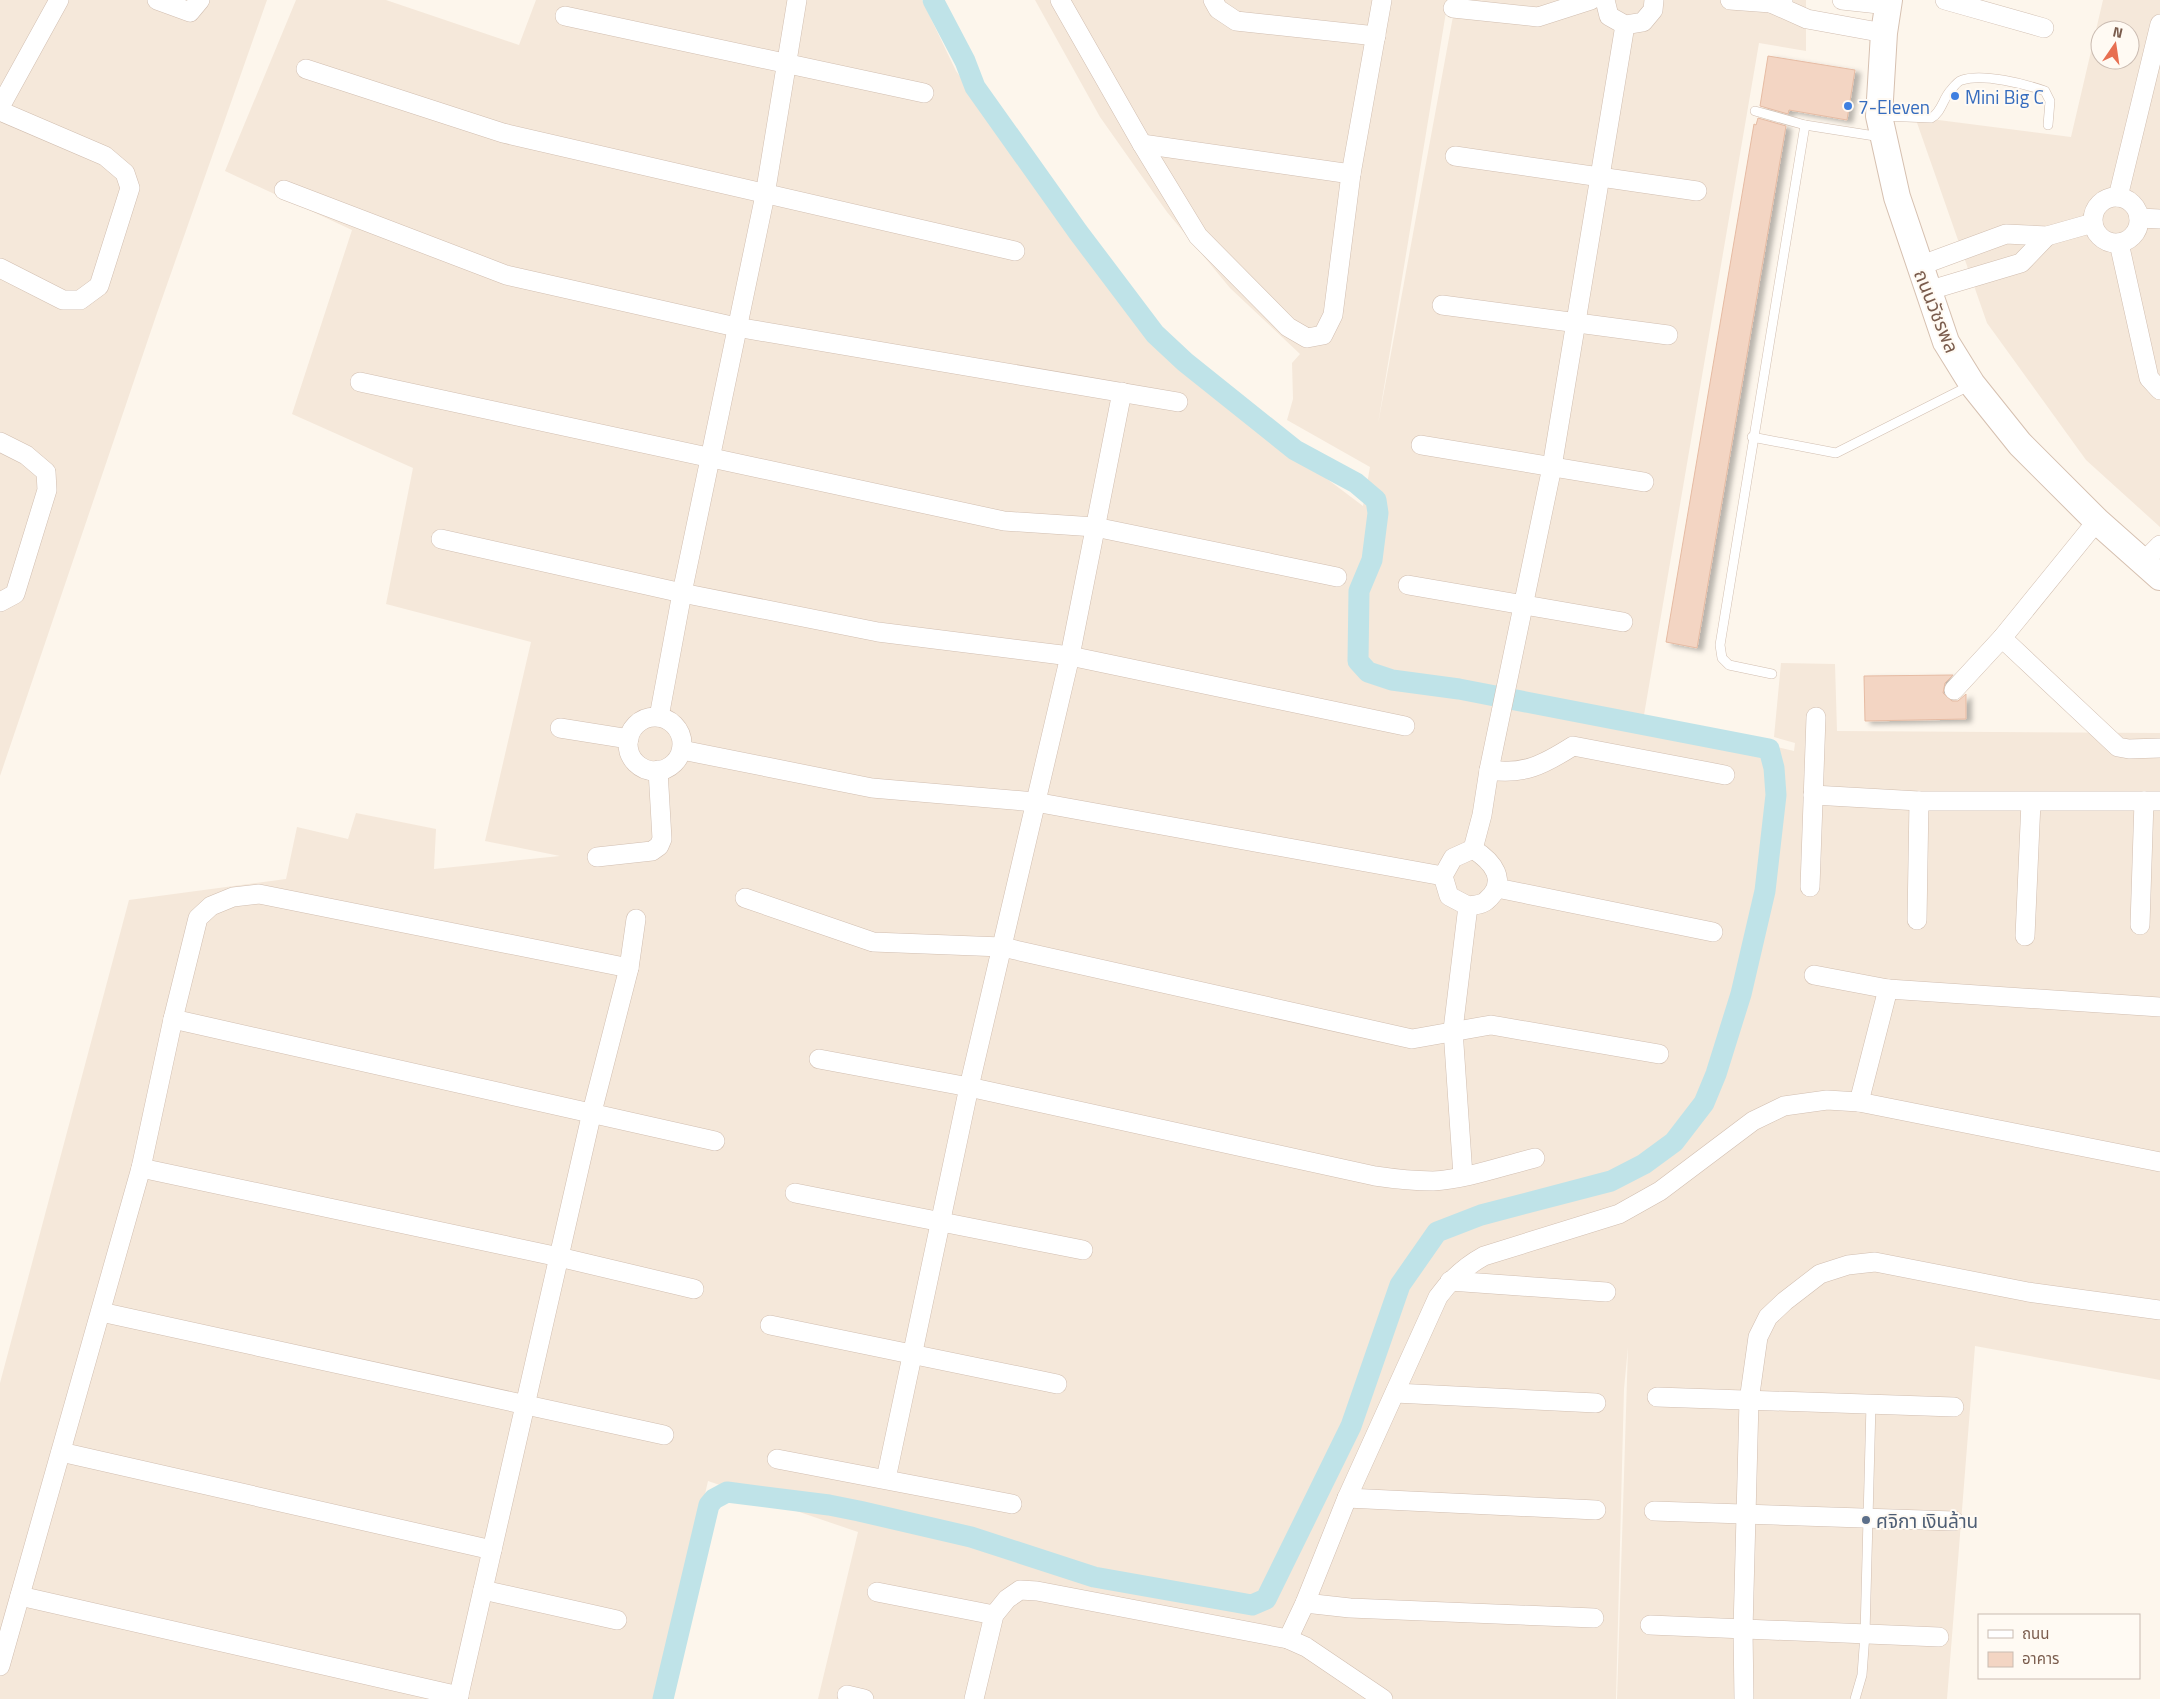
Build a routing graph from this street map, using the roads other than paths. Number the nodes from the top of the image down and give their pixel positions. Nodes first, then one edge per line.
1 (59, 0) edge
2 (157, 0) edge
3 (200, 0) edge
4 (796, 0) edge
5 (1060, 0) edge
6 (1212, 0) edge
7 (1382, 0) edge
8 (1591, 0) edge
9 (1605, 0) edge
10 (1654, 0) edge
11 (1730, 0) edge
12 (1842, 0) edge
13 (1945, 0) edge
14 (1779, 2) edge
15 (1888, 2) edge
16 (1454, 8) dead end
17 (565, 16) dead end
18 (2160, 24) edge
19 (1625, 25) junction
20 (2044, 28) dead end
21 (1884, 33) junction
22 (1376, 36) junction
23 (788, 64) junction
24 (306, 69) dead end
25 (924, 93) dead end
26 (0, 107) edge
27 (1755, 111) dead end
28 (0, 112) edge
29 (1805, 125) junction
30 (2048, 125) dead end
31 (1881, 127) junction
32 (1142, 144) junction
33 (1455, 156) dead end
34 (1350, 174) junction
35 (1600, 178) junction
36 (284, 190) dead end
37 (1697, 191) dead end
38 (765, 195) junction
39 (2118, 197) junction
40 (2139, 218) junction
41 (2160, 219) edge
42 (2093, 223) junction
43 (2047, 236) junction
44 (2119, 243) junction
45 (1015, 251) dead end
46 (1919, 266) junction
47 (0, 268) edge
48 (1927, 291) junction
49 (1442, 305) dead end
50 (1576, 324) junction
51 (736, 327) junction
52 (1668, 335) dead end
53 (360, 382) dead end
54 (1972, 384) junction
55 (2160, 390) edge
56 (1122, 392) junction
57 (1178, 402) dead end
58 (1752, 437) junction
59 (0, 442) edge
60 (1421, 445) dead end
61 (711, 456) junction
62 (1552, 467) junction
63 (1644, 482) dead end
64 (2097, 521) junction
65 (1095, 528) junction
66 (441, 539) dead end
67 (2154, 561) edge
68 (1337, 578) dead end
69 (1408, 585) dead end
70 (682, 593) junction
71 (0, 602) edge
72 (1521, 606) junction
73 (1623, 622) dead end
74 (2002, 638) junction
75 (1070, 656) junction
76 (1772, 674) dead end
77 (1954, 690) dead end
78 (659, 717) junction
79 (1816, 717) dead end
80 (1404, 726) dead end
81 (560, 728) dead end
82 (629, 739) junction
83 (2160, 748) edge
84 (682, 750) junction
85 (658, 770) junction
86 (1488, 770) junction
87 (1725, 775) dead end
88 (1813, 795) junction
89 (1918, 801) junction
90 (2152, 801) edge
91 (1035, 802) junction
92 (2031, 802) junction
93 (1473, 849) junction
94 (597, 858) dead end
95 (1443, 876) junction
96 (1810, 887) dead end
97 (1497, 888) junction
98 (745, 898) dead end
99 (1468, 906) junction
100 (636, 918) dead end
101 (1917, 920) dead end
102 (2140, 925) dead end
103 (1713, 932) dead end
104 (2025, 936) dead end
105 (1002, 947) junction
106 (629, 968) junction
107 (1814, 975) dead end
108 (1888, 989) junction
109 (2160, 1007) edge
110 (173, 1019) junction
111 (1453, 1030) junction
112 (1659, 1054) dead end
113 (819, 1059) dead end
114 (969, 1087) junction
115 (1859, 1102) junction
116 (592, 1112) junction
117 (715, 1141) dead end
118 (1535, 1158) dead end
119 (2160, 1162) edge
120 (141, 1168) junction
121 (1463, 1176) junction
122 (795, 1193) dead end
123 (942, 1222) junction
124 (1083, 1250) dead end
125 (559, 1257) junction
126 (1450, 1281) junction
127 (694, 1289) dead end
128 (1606, 1292) dead end
129 (2160, 1310) edge
130 (101, 1312) junction
131 (770, 1325) dead end
132 (913, 1353) junction
133 (1057, 1384) dead end
134 (1395, 1393) junction
135 (1657, 1397) dead end
136 (1749, 1401) junction
137 (526, 1403) junction
138 (1596, 1403) dead end
139 (1871, 1404) junction
140 (1954, 1407) dead end
141 (664, 1435) dead end
142 (61, 1452) junction
143 (777, 1459) dead end
144 (886, 1479) junction
145 (1347, 1498) junction
146 (1012, 1504) dead end
147 (1596, 1510) dead end
148 (1654, 1510) dead end
149 (1746, 1514) junction
150 (1868, 1518) junction
151 (1954, 1520) dead end
152 (492, 1550) junction
153 (483, 1590) junction
154 (877, 1592) dead end
155 (20, 1596) junction
156 (1305, 1603) junction
157 (994, 1615) junction
158 (1594, 1618) dead end
159 (617, 1620) dead end
160 (1650, 1625) dead end
161 (1743, 1630) junction
162 (1865, 1634) junction
163 (1939, 1636) dead end
164 (1288, 1638) junction
165 (0, 1666) edge
166 (459, 1698) edge
167 (974, 1699) edge
168 (1383, 1699) edge
169 (1744, 1699) edge
170 (1855, 1699) edge

1 - 26 street
2 - 3 street
4 - 23 street
5 - 32 street
6 - 22 street
7 - 22 street
8 - 16 street
9 - 19 street
10 - 19 street
11 - 14 street
12 - 15 street
13 - 20 street
14 - 21 street
15 - 21 street, ถนนวัชรพล
17 - 23 street
18 - 39 street
19 - 35 street
21 - 31 street, ถนนวัชรพล
22 - 34 street
23 - 25 street
23 - 38 street
24 - 38 street
27 - 29 lane
28 - 47 street
29 - 31 lane
29 - 58 lane
30 - 31 lane
31 - 46 street, ถนนวัชรพล
32 - 34 street
32 - 34 street
33 - 35 street
35 - 37 street
35 - 50 street
36 - 51 street
38 - 45 street
38 - 51 street
39 - 40 street
39 - 42 street
40 - 41 street
40 - 44 street
42 - 43 street
42 - 44 street
43 - 46 street
43 - 48 street
44 - 55 street
46 - 48 street, ถนนวัชรพล
48 - 54 street, ถนนวัชรพล
49 - 50 street
50 - 52 street
50 - 62 street
51 - 56 street
51 - 61 street
53 - 61 street
54 - 58 lane
54 - 64 street, ถนนวัชรพล
56 - 57 street
56 - 65 street
58 - 76 lane
59 - 71 street
60 - 62 street
61 - 65 street
61 - 70 street
62 - 63 street
62 - 72 street
64 - 67 street, ถนนวัชรพล
64 - 74 street
65 - 68 street
65 - 75 street
66 - 70 street
69 - 72 street
70 - 75 street
70 - 78 street
72 - 73 street
72 - 86 street
74 - 77 street
74 - 83 street
75 - 80 street
75 - 91 street
78 - 82 street
78 - 84 street
79 - 88 street
81 - 82 street
82 - 85 street
84 - 85 street
84 - 91 street
85 - 94 street
86 - 87 street
86 - 93 street
88 - 89 street
88 - 96 street
89 - 92 street
89 - 101 street
90 - 92 street
90 - 102 street
91 - 95 street
91 - 105 street
92 - 104 street
93 - 95 street
93 - 97 street
95 - 99 street
97 - 99 street
97 - 103 street
98 - 105 street
99 - 111 street
100 - 106 street
105 - 111 street
105 - 114 street
106 - 110 street
106 - 116 street
107 - 108 street
108 - 109 street
108 - 115 street
110 - 116 street
110 - 120 street
111 - 112 street
111 - 121 street
113 - 114 street
114 - 121 street
114 - 123 street
115 - 119 street
115 - 126 street
116 - 117 street
116 - 125 street
118 - 121 street
120 - 125 street
120 - 130 street
122 - 123 street
123 - 124 street
123 - 132 street
125 - 127 street
125 - 137 street
126 - 128 street
126 - 134 street
129 - 136 street
130 - 137 street
130 - 142 street
131 - 132 street
132 - 133 street
132 - 144 street
134 - 138 street
134 - 145 street
135 - 136 street
136 - 139 street
136 - 149 street
137 - 141 street
137 - 152 street
139 - 140 street
139 - 150 lane
142 - 152 street
142 - 155 street
143 - 144 street
144 - 146 street
145 - 147 street
145 - 156 street
148 - 149 street
149 - 150 street
149 - 161 street
150 - 151 street
150 - 162 lane
152 - 153 street
153 - 159 street
153 - 166 street
154 - 157 street
155 - 165 street
155 - 166 street
156 - 158 street
156 - 164 street
157 - 164 street
157 - 167 street
160 - 161 street
161 - 162 street
161 - 169 street
162 - 163 street
162 - 170 lane
164 - 168 street

